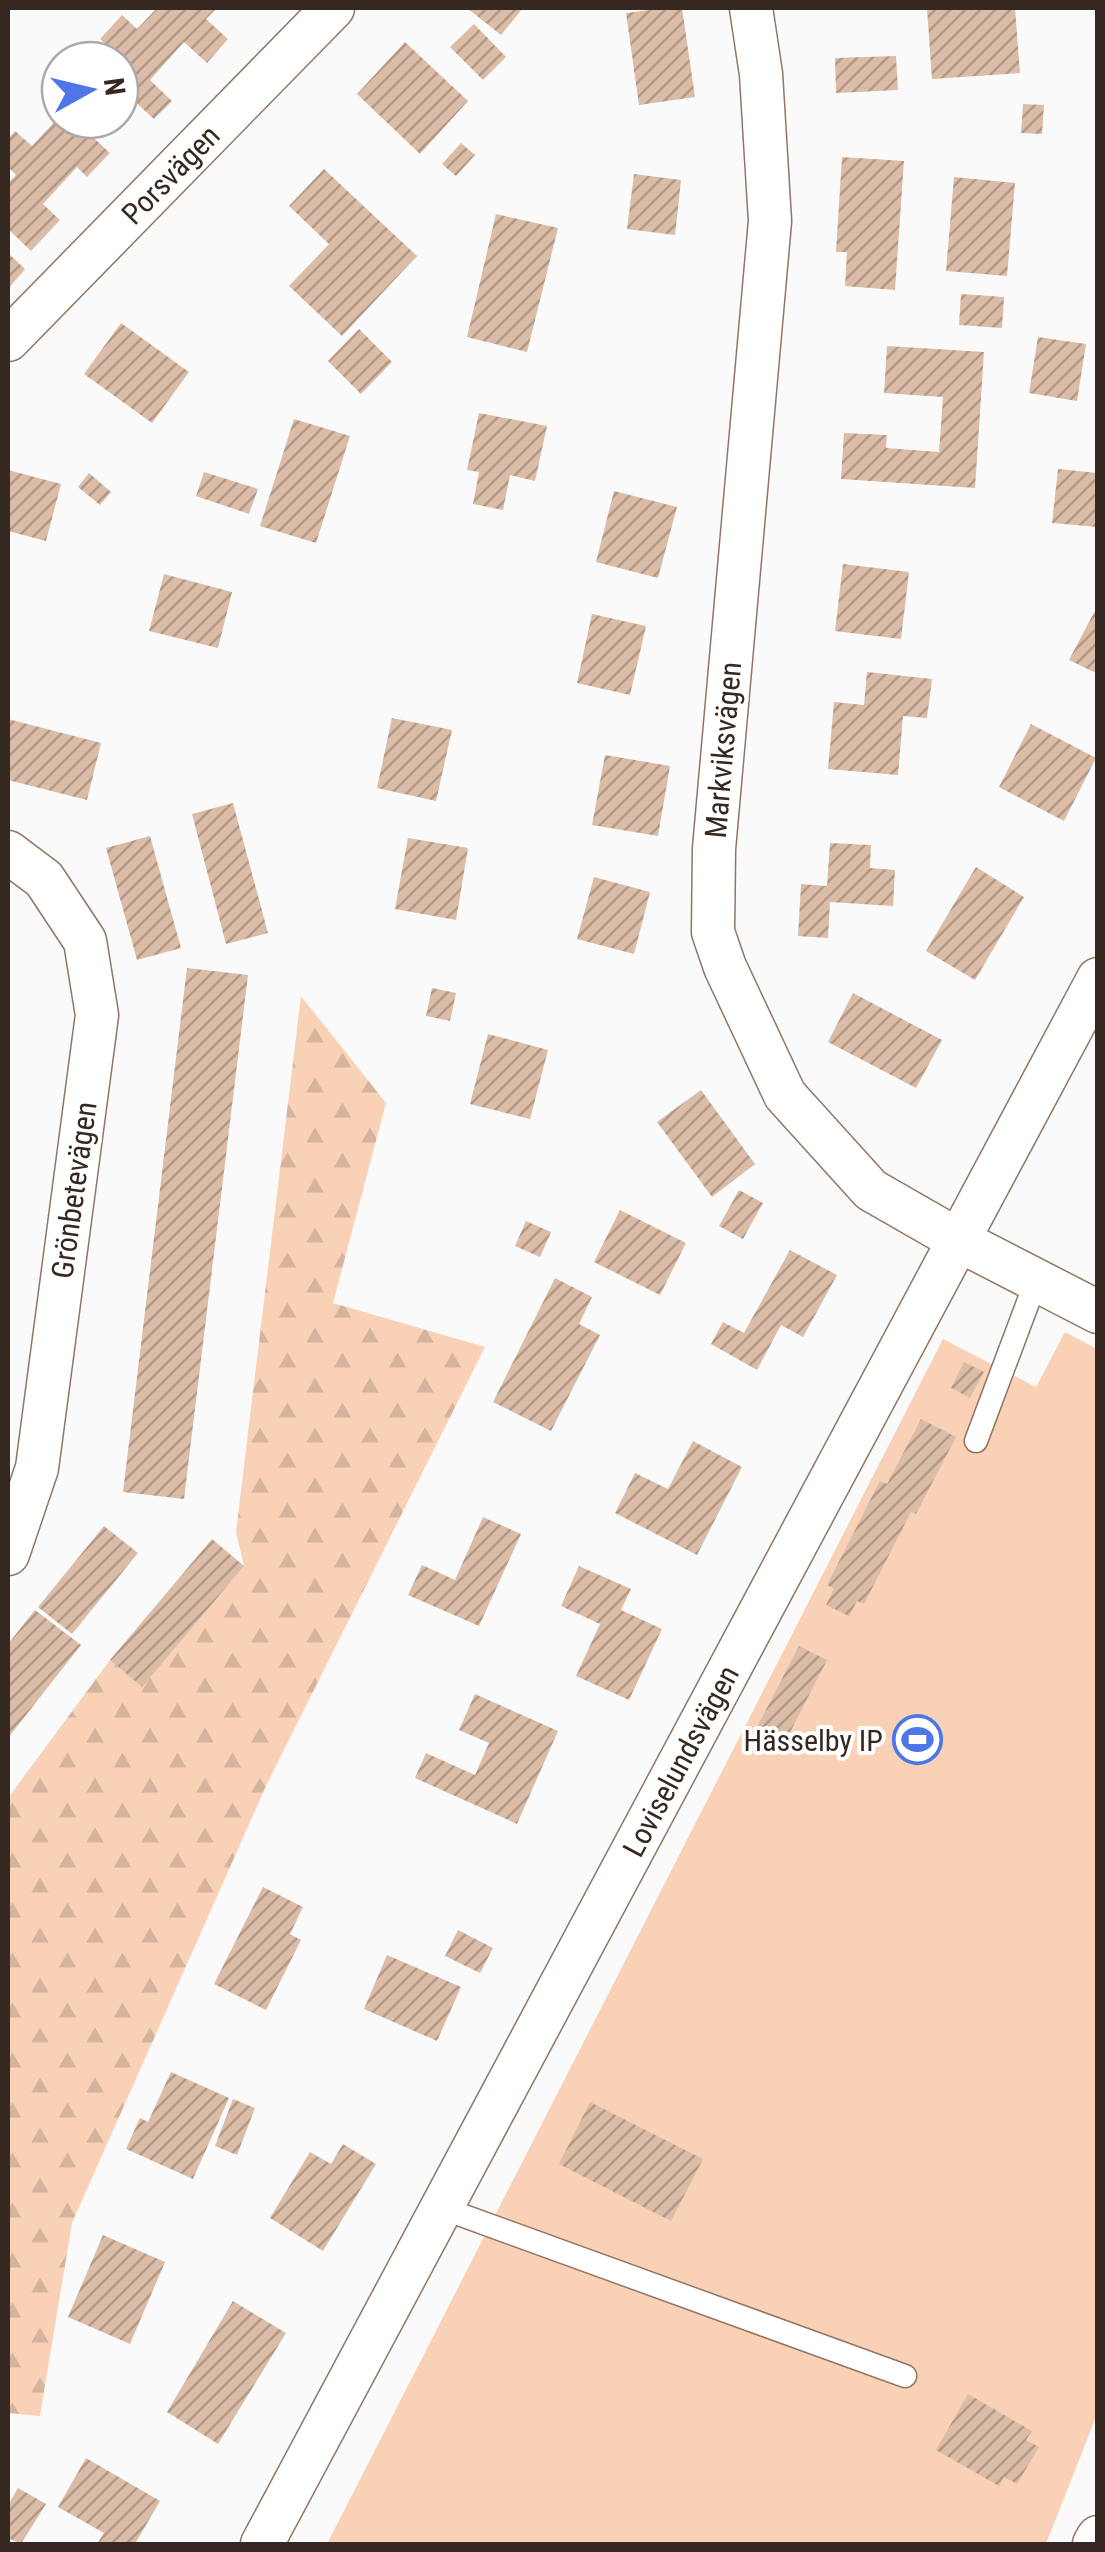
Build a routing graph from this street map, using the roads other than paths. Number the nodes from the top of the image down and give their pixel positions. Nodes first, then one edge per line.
1 (333, 8) edge
2 (751, 8) edge
3 (8, 340) edge
4 (8, 852) edge
5 (1098, 980) edge
6 (960, 1241) junction
7 (1036, 1281) junction
8 (1098, 1312) edge
9 (976, 1441) dead end
10 (8, 1554) edge
11 (442, 2208) junction
12 (905, 2376) dead end
13 (1098, 2536) edge
14 (262, 2544) edge
15 (1094, 2544) edge

1 - 3 street, Porsvägen
2 - 6 street, Markviksvägen
4 - 10 street, Grönbetevägen
5 - 6 street, Loviselundsvägen
6 - 7 street, Markviksvägen
6 - 11 street, Loviselundsvägen
7 - 8 street, Markviksvägen
7 - 9 lane
11 - 12 lane
11 - 14 street, Loviselundsvägen
13 - 15 street

